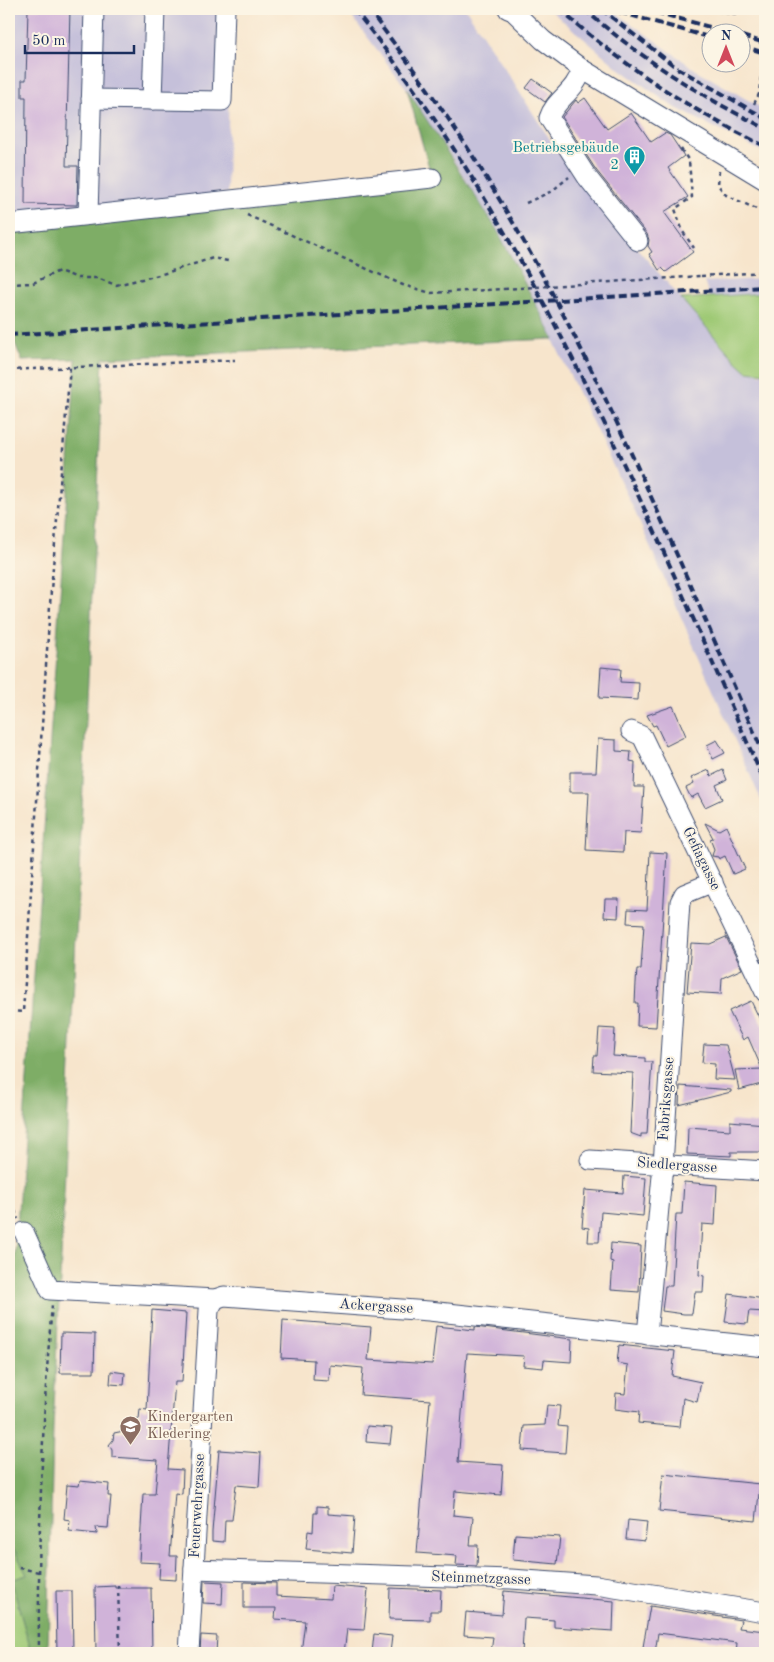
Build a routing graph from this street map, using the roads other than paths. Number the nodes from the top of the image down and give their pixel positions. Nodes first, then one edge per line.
1 (94, 9) edge
2 (155, 9) edge
3 (225, 9) edge
4 (508, 9) edge
5 (582, 69) junction
6 (92, 99) junction
7 (152, 100) junction
8 (432, 178) dead end
9 (765, 180) edge
10 (88, 215) junction
11 (9, 224) edge
12 (638, 241) dead end
13 (631, 731) dead end
14 (713, 882) junction
15 (765, 992) edge
16 (590, 1160) dead end
17 (663, 1164) junction
18 (765, 1172) edge
19 (24, 1232) road end
20 (215, 1299) junction
21 (647, 1336) junction
22 (765, 1347) edge
23 (194, 1569) junction
24 (765, 1612) edge
25 (189, 1653) edge

1 - 6 street
2 - 7 street
3 - 7 street
4 - 5 street
5 - 9 street
5 - 12 street
6 - 7 street
6 - 10 street
8 - 10 street
10 - 11 street
13 - 14 street, Gefiagasse
14 - 15 street, Gefiagasse
14 - 17 street, Fabriksgasse
16 - 17 street, Siedlergasse
17 - 18 street, Siedlergasse
17 - 21 street, Fabriksgasse
19 - 20 street, Ackergasse
20 - 21 street, Ackergasse
20 - 23 street, Feuerwehrgasse
21 - 22 street, Ackergasse
23 - 24 street, Steinmetzgasse
23 - 25 street, Feuerwehrgasse

